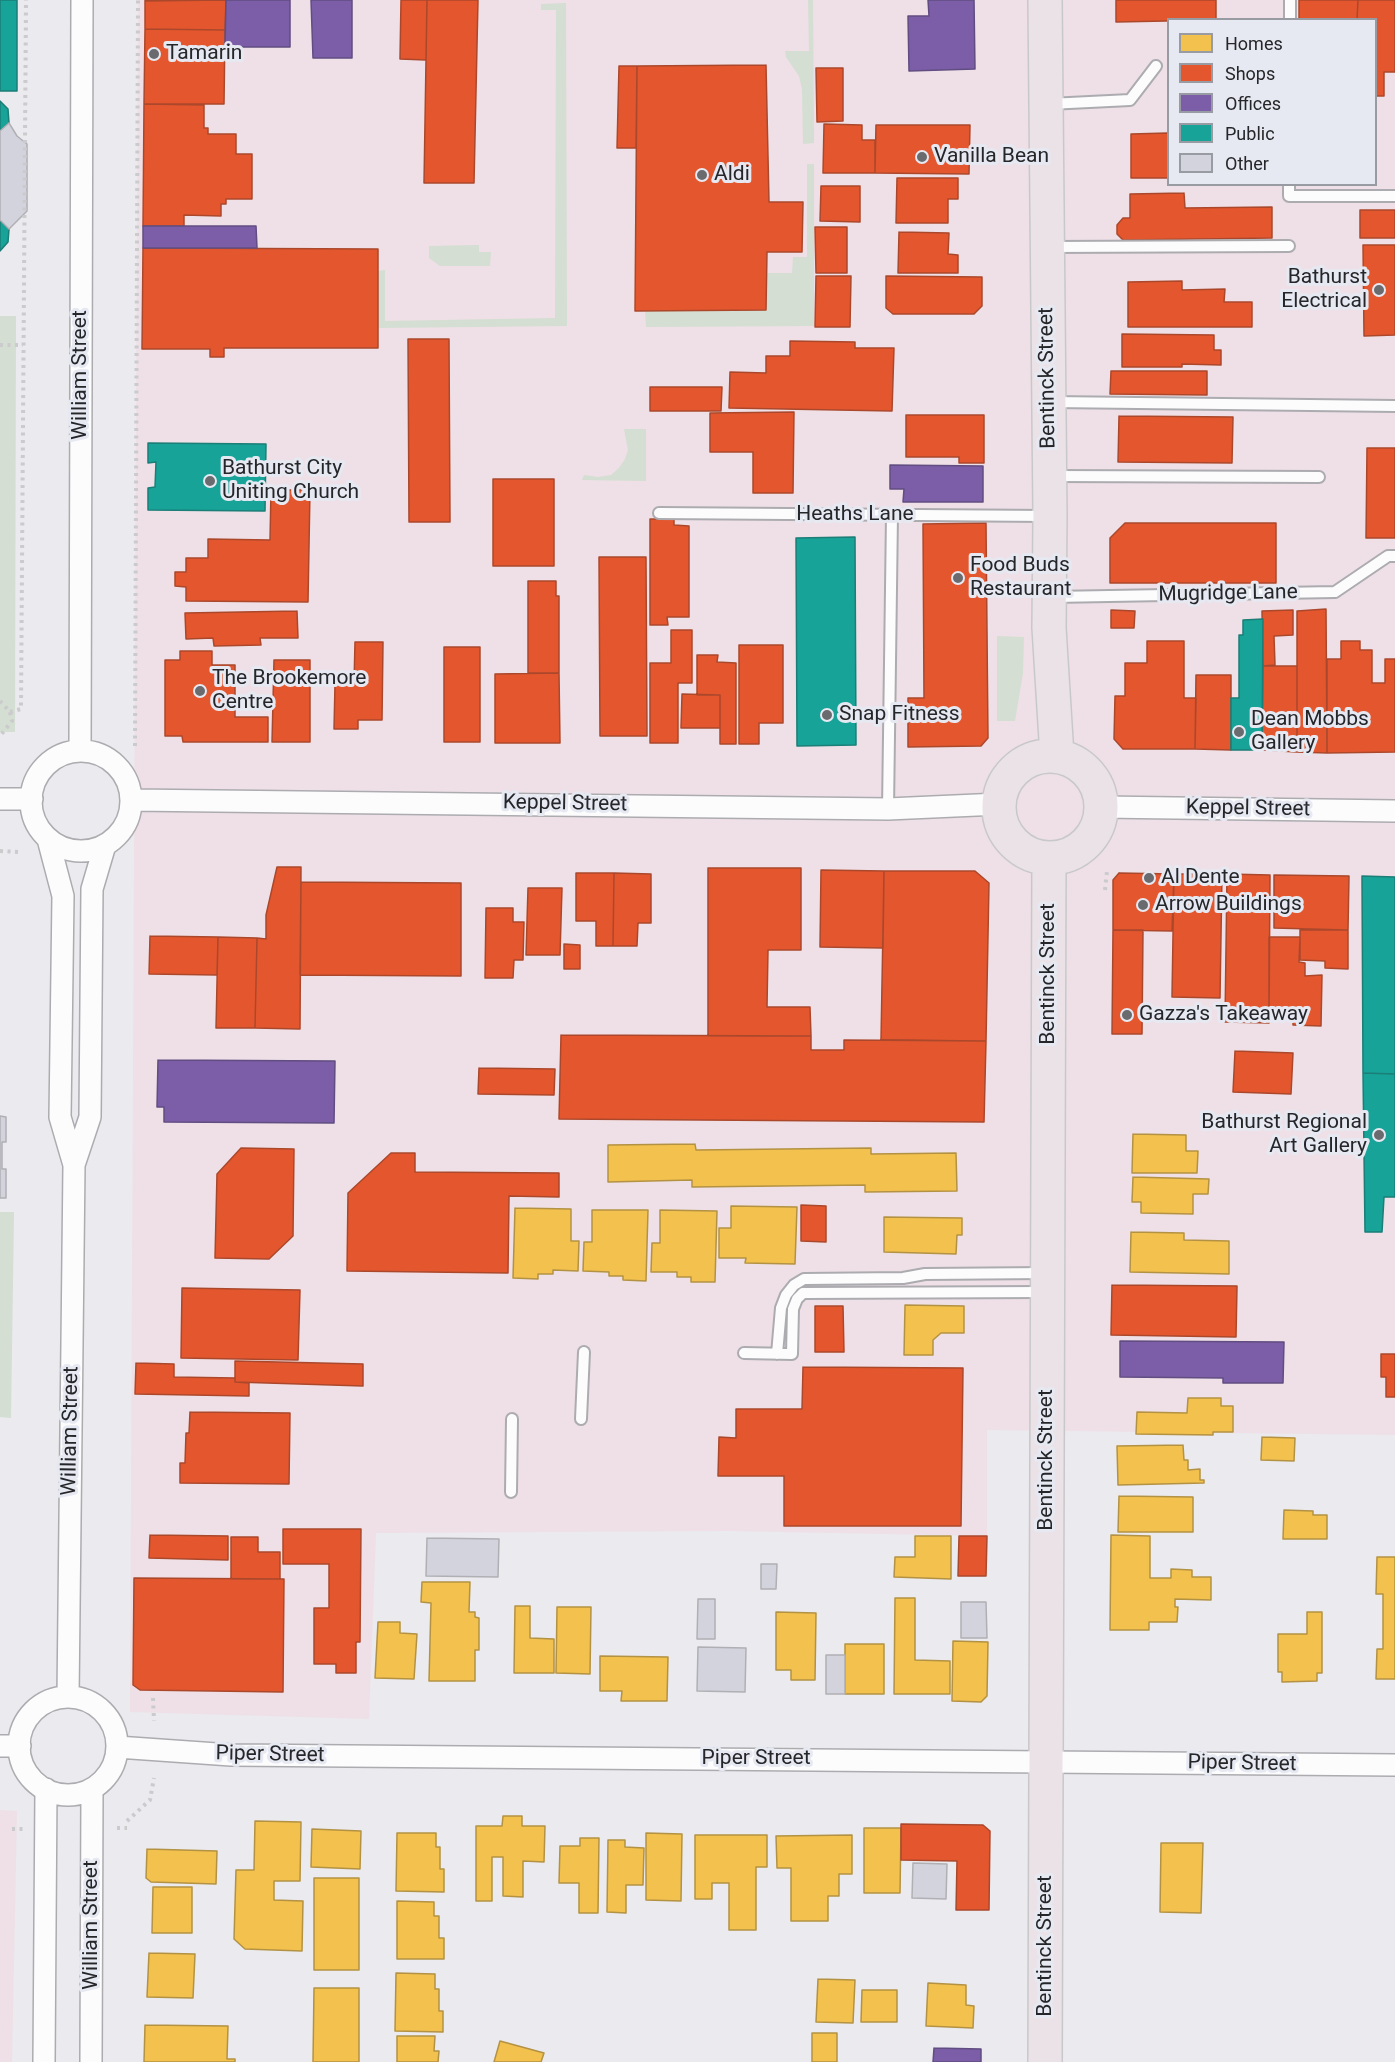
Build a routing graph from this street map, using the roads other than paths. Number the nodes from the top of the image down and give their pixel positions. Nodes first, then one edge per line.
1 (82, 0) edge
2 (1045, 0) edge
3 (1290, 0) edge
4 (1290, 18) edge
5 (1156, 66) dead end
6 (1046, 104) junction
7 (1289, 186) edge
8 (1395, 196) edge
9 (1289, 246) dead end
10 (1046, 247) junction
11 (1048, 402) junction
12 (1395, 406) edge
13 (1050, 476) junction
14 (1319, 477) dead end
15 (659, 513) dead end
16 (892, 515) junction
17 (1050, 516) junction
18 (1395, 556) edge
19 (1049, 597) junction
20 (80, 750) junction
21 (1057, 756) junction
22 (0, 799) edge
23 (32, 800) junction
24 (132, 800) junction
25 (999, 804) junction
26 (1102, 807) junction
27 (888, 809) junction
28 (1395, 811) edge
29 (48, 839) junction
30 (105, 845) junction
31 (1049, 859) junction
32 (74, 1165) junction
33 (1048, 1283) junction
34 (584, 1352) dead end
35 (744, 1353) dead end
36 (777, 1354) junction
37 (512, 1419) dead end
38 (581, 1419) dead end
39 (511, 1492) dead end
40 (68, 1697) junction
41 (10, 1746) edge
42 (117, 1747) junction
43 (1047, 1762) junction
44 (1395, 1765) edge
45 (92, 1789) junction
46 (46, 1790) junction
47 (44, 2062) edge
48 (91, 2062) edge
49 (1045, 2062) edge

1 - 20 street, William Street
2 - 6 main road, Bentinck Street
3 - 4 lane
5 - 6 lane
6 - 10 main road, Bentinck Street
7 - 8 lane
9 - 10 lane
10 - 11 main road, Bentinck Street
11 - 12 lane
11 - 13 main road, Bentinck Street
13 - 14 lane
13 - 17 main road, Bentinck Street
15 - 16 lane, Heaths Lane
16 - 17 lane, Heaths Lane
16 - 27 lane
17 - 19 main road, Bentinck Street
18 - 19 lane, Mugridge Lane
19 - 21 main road, Bentinck Street
20 - 23 street
20 - 24 street
21 - 25 main road
21 - 26 main road
22 - 23 street
23 - 29 street, William Street
24 - 27 street, Keppel Street
24 - 30 street, William Street
25 - 27 street, Keppel Street
25 - 31 main road
26 - 28 street, Keppel Street
26 - 31 main road
29 - 30 street
29 - 32 street, William Street
30 - 32 street, William Street
31 - 33 main road, Bentinck Street
32 - 40 street, William Street
33 - 36 lane
33 - 36 lane
33 - 43 main road, Bentinck Street
34 - 38 lane
35 - 36 lane
37 - 39 lane
40 - 41 street
40 - 42 street
41 - 46 street
42 - 43 street, Piper Street
42 - 45 street
43 - 44 street, Piper Street
43 - 49 main road, Bentinck Street
45 - 46 street
45 - 48 street, William Street
46 - 47 street

